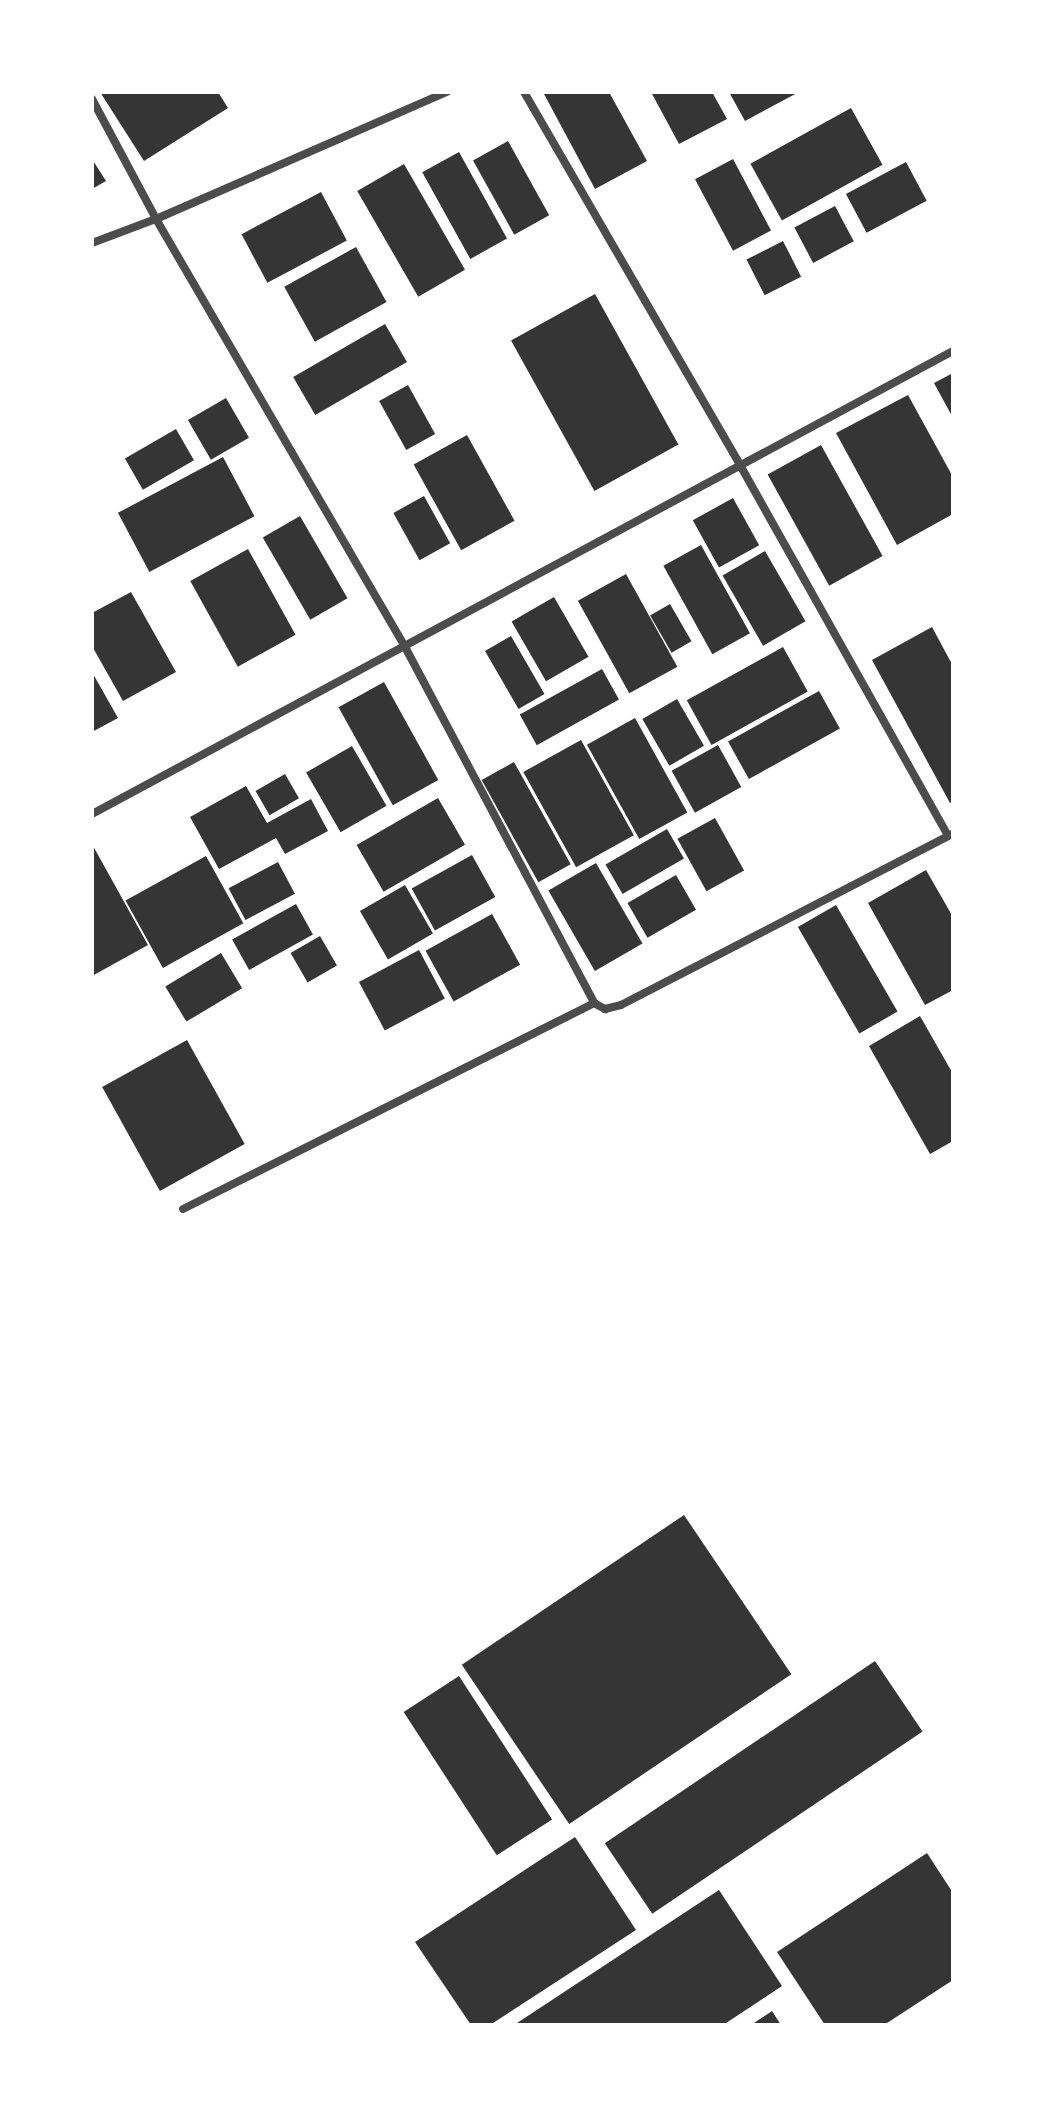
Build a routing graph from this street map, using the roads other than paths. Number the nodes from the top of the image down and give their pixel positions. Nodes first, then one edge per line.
1 (447, 92) edge
2 (524, 92) edge
3 (92, 99) edge
4 (156, 219) junction
5 (92, 243) edge
6 (953, 351) edge
7 (740, 465) junction
8 (404, 645) junction
9 (92, 814) edge
10 (950, 835) edge
11 (594, 1003) junction
12 (183, 1209) dead end

1 - 4 street
2 - 7 street
3 - 4 street
4 - 5 street
4 - 8 street
6 - 7 street
7 - 8 street
7 - 10 street
8 - 9 street
8 - 11 street
10 - 11 street
11 - 12 street

